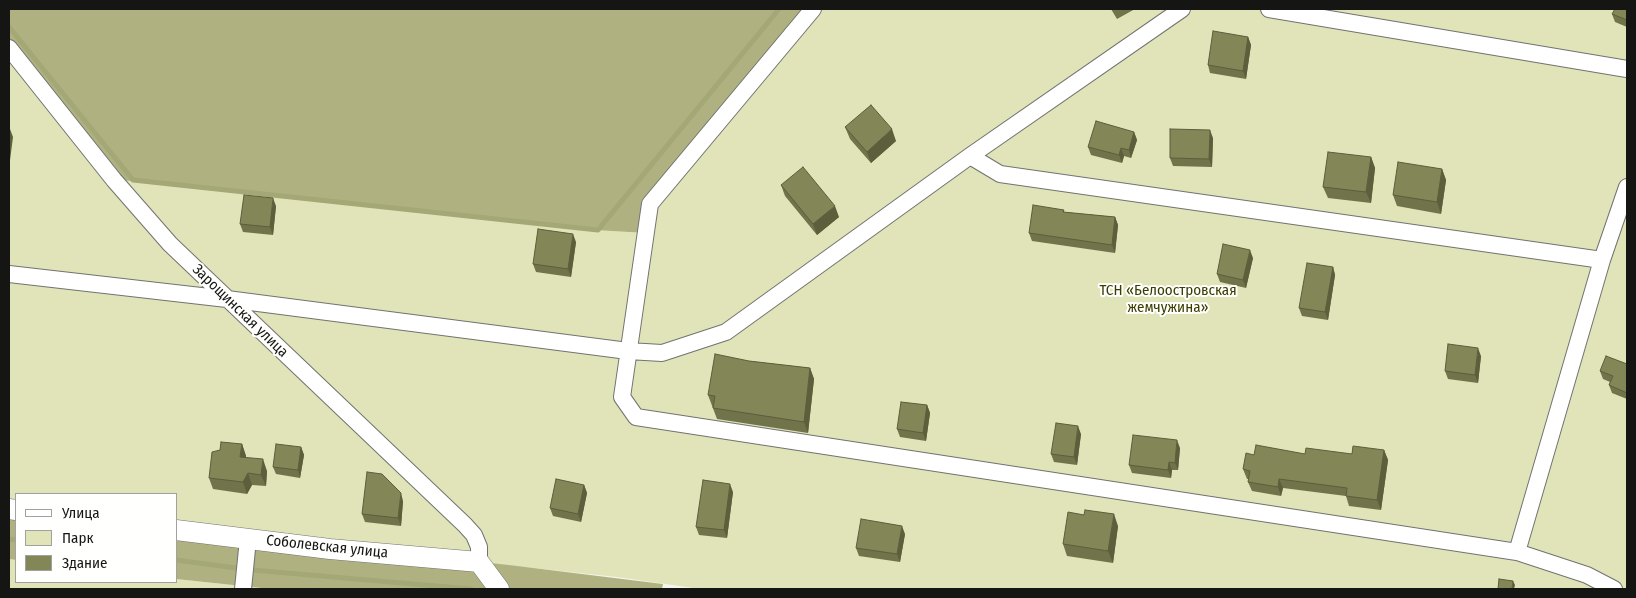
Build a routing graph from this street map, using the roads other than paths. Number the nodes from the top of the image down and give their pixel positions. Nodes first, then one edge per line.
1 (813, 9) edge
2 (1182, 9) edge
3 (1269, 9) edge
4 (9, 48) edge
5 (1627, 69) edge
6 (970, 156) junction
7 (1627, 187) edge
8 (1602, 260) junction
9 (9, 274) edge
10 (226, 299) junction
11 (628, 351) junction
12 (178, 530) edge
13 (248, 539) junction
14 (1517, 552) junction
15 (478, 562) junction
16 (243, 589) edge
17 (499, 589) edge
18 (1614, 589) edge

1 - 11 street
2 - 6 street
3 - 5 street
4 - 10 street, Зарощинская улица
6 - 8 street
6 - 11 street
7 - 8 street
8 - 14 street
9 - 10 street
10 - 11 street
10 - 15 street, Зарощинская улица
11 - 14 street
12 - 13 street, Соболевская улица
13 - 15 street, Соболевская улица
13 - 16 street
14 - 18 street
15 - 17 street

